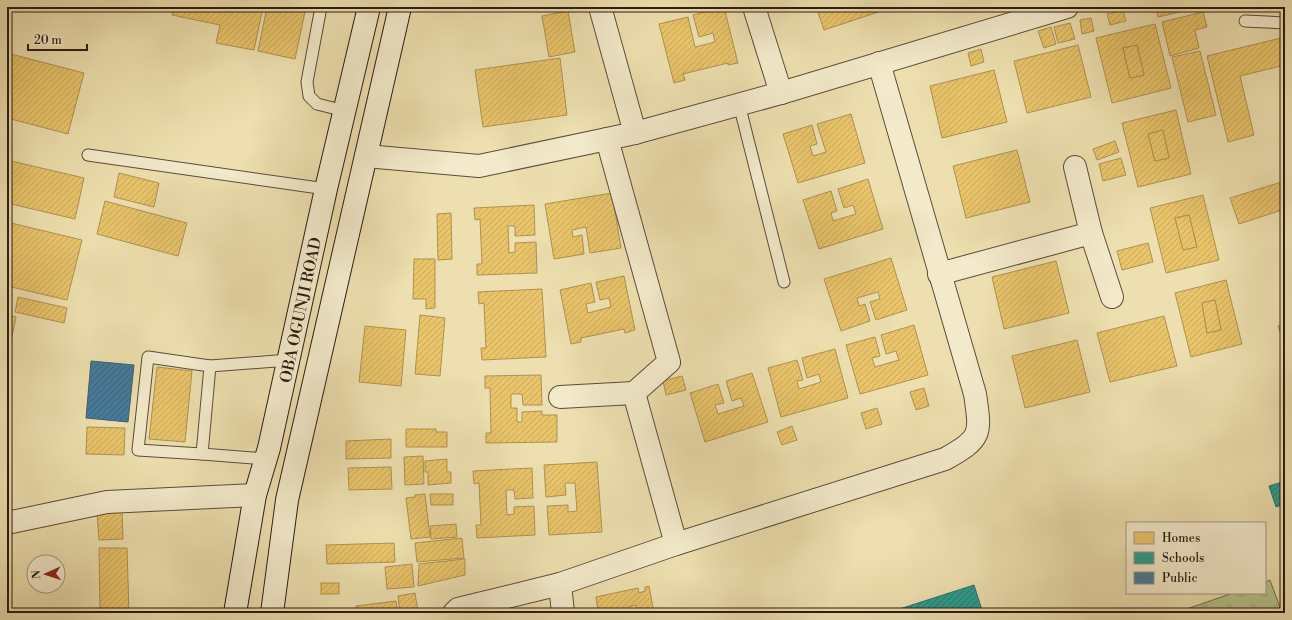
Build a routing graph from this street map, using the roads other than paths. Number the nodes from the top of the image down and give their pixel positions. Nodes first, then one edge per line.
1 (321, 7) edge
2 (369, 7) edge
3 (400, 7) edge
4 (600, 7) edge
5 (754, 7) edge
6 (1067, 7) edge
7 (1025, 13) edge
8 (1245, 21) dead end
9 (1285, 23) edge
10 (879, 63) junction
11 (781, 93) junction
12 (739, 104) junction
13 (345, 111) junction
14 (636, 133) junction
15 (607, 139) junction
16 (336, 148) junction
17 (88, 155) dead end
18 (366, 156) junction
19 (1075, 167) dead end
20 (326, 189) junction
21 (1091, 233) junction
22 (939, 274) junction
23 (784, 282) dead end
24 (1112, 297) dead end
25 (288, 360) junction
26 (210, 366) junction
27 (634, 393) junction
28 (560, 397) dead end
29 (202, 454) junction
30 (266, 459) junction
31 (255, 495) junction
32 (7, 524) edge
33 (676, 544) junction
34 (560, 584) junction
35 (235, 613) edge
36 (272, 613) edge
37 (454, 613) edge
38 (563, 613) edge

1 - 13 lane
2 - 13 street, OBA OGUNJI ROAD
3 - 18 street, OBA OGUNJI ROAD
4 - 14 street
5 - 11 street
6 - 7 street
7 - 10 street
8 - 9 lane
10 - 11 street
10 - 22 street
11 - 12 street
12 - 14 street
12 - 23 lane
13 - 16 street, OBA OGUNJI ROAD
14 - 15 street
15 - 18 street
15 - 27 street
16 - 18 street
16 - 20 street, OBA OGUNJI ROAD
17 - 20 lane
18 - 36 street, OBA OGUNJI ROAD
19 - 21 street
20 - 25 street, OBA OGUNJI ROAD
21 - 22 street
21 - 24 street
22 - 33 street
25 - 26 lane
25 - 30 street, OBA OGUNJI ROAD
26 - 29 lane
26 - 29 lane
27 - 28 street
27 - 33 street
29 - 30 lane
30 - 31 street, OBA OGUNJI ROAD
31 - 32 street
31 - 35 street, OBA OGUNJI ROAD
33 - 34 street
34 - 37 street
34 - 38 street

